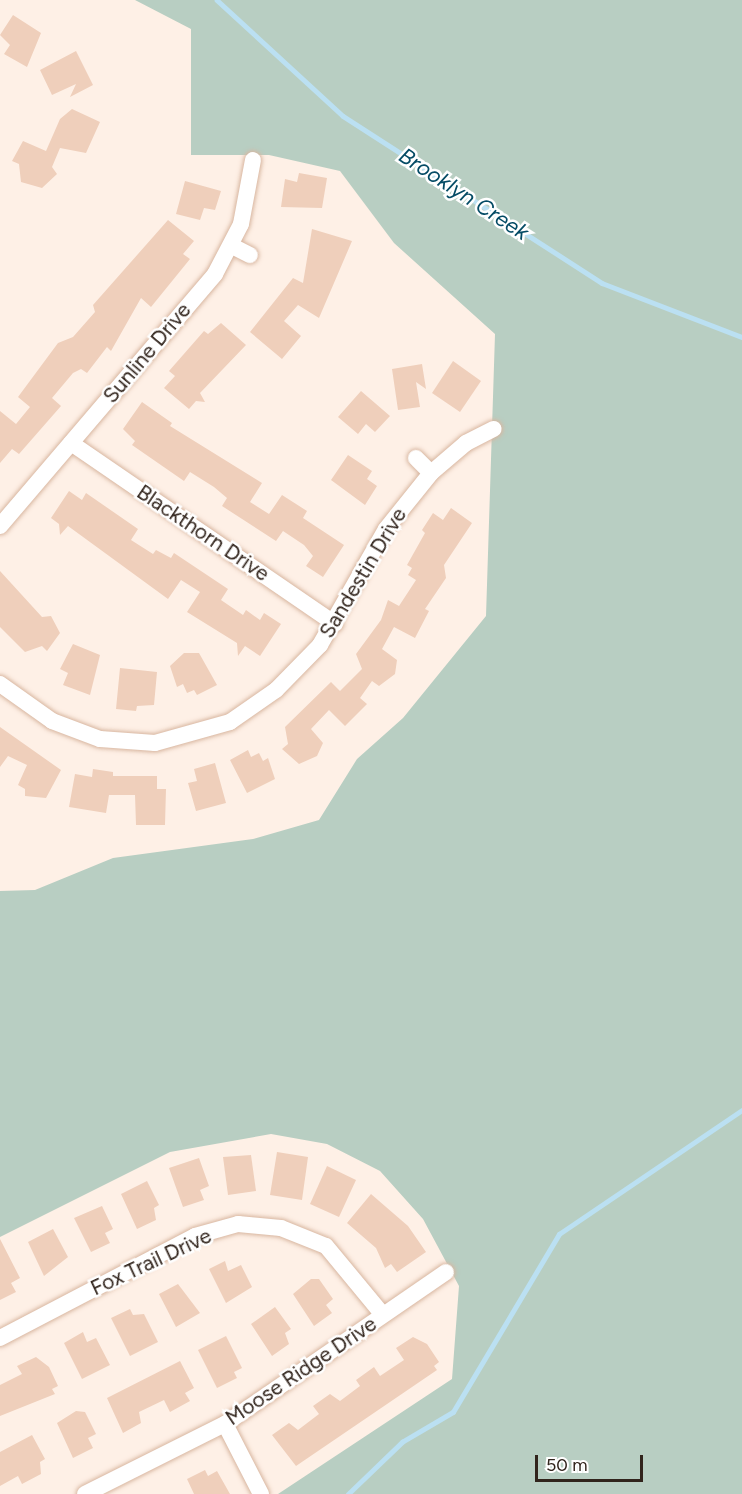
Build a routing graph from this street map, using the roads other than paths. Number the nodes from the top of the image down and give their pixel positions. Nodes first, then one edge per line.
1 (253, 160) dead end
2 (232, 246) junction
3 (250, 255) dead end
4 (494, 429) dead end
5 (71, 443) junction
6 (416, 458) dead end
7 (431, 473) junction
8 (0, 526) edge
9 (335, 624) junction
10 (0, 684) edge
11 (446, 1272) dead end
12 (383, 1315) junction
13 (0, 1338) edge
14 (225, 1424) junction
15 (85, 1494) edge
16 (261, 1494) edge

1 - 2 street, Sunline Drive
2 - 3 street
2 - 5 street, Sunline Drive
4 - 7 street, Sandestin Drive
5 - 8 street, Sunline Drive
5 - 9 street, Blackthorn Drive
6 - 7 street
7 - 9 street, Sandestin Drive
9 - 10 street, Sandestin Drive
11 - 12 street, Moose Ridge Drive
12 - 13 street, Fox Trail Drive
12 - 14 street, Moose Ridge Drive
14 - 15 street, Moose Ridge Drive
14 - 16 street

